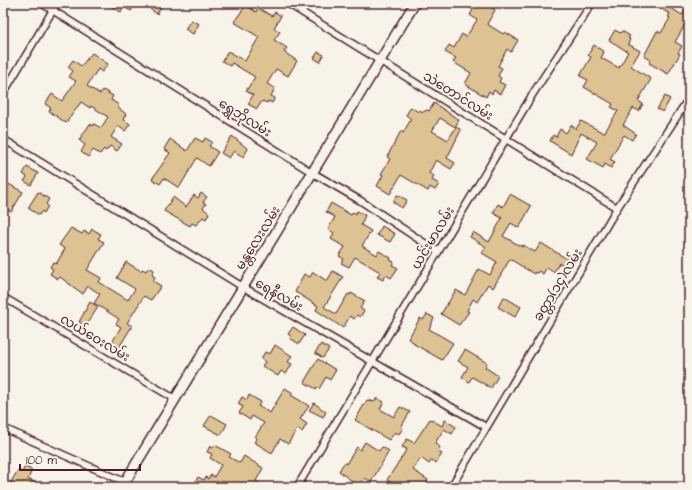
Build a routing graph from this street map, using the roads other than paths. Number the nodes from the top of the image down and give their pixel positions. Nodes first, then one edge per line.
1 (41, 3) edge
2 (58, 3) edge
3 (287, 3) edge
4 (415, 3) edge
5 (592, 3) edge
6 (53, 10) junction
7 (380, 61) junction
8 (3, 94) edge
9 (689, 98) edge
10 (3, 139) edge
11 (506, 139) junction
12 (313, 173) junction
13 (617, 208) junction
14 (438, 252) junction
15 (243, 287) junction
16 (3, 297) edge
17 (371, 361) junction
18 (175, 398) junction
19 (486, 427) junction
20 (3, 428) edge
21 (124, 484) edge
22 (297, 487) edge
23 (451, 487) edge

1 - 6 street, ရွှေဘိုလမ်း
2 - 6 street
3 - 7 street, သဲတောင်လမ်း
4 - 7 main road, မန္တလေးလမ်း
5 - 11 street, ယင်းမာလမ်း
6 - 8 street
6 - 12 street, ရွှေဘိုလမ်း
7 - 11 street, သဲတောင်လမ်း
7 - 12 main road, မန္တလေးလမ်း
9 - 13 street, ခတ္တာ(၁၄)လမ်း
10 - 15 street, ရေနီလမ်း
11 - 13 street, သဲတောင်လမ်း
11 - 14 street, ယင်းမာလမ်း
12 - 14 street, ရွှေဘိုလမ်း
12 - 15 main road, မန္တလေးလမ်း
13 - 19 street, ခတ္တာ(၁၄)လမ်း
14 - 17 street, ယင်းမာလမ်း
15 - 17 street, ရေနီလမ်း
15 - 18 main road, မန္တလေးလမ်း
16 - 18 street, လယ်ဝေးလမ်း
17 - 19 street, ရေနီလမ်း
17 - 22 street, ယင်းမာလမ်း
18 - 21 main road, မန္တလေးလမ်း
19 - 23 street, ခတ္တာ(၁၄)လမ်း
20 - 21 street

